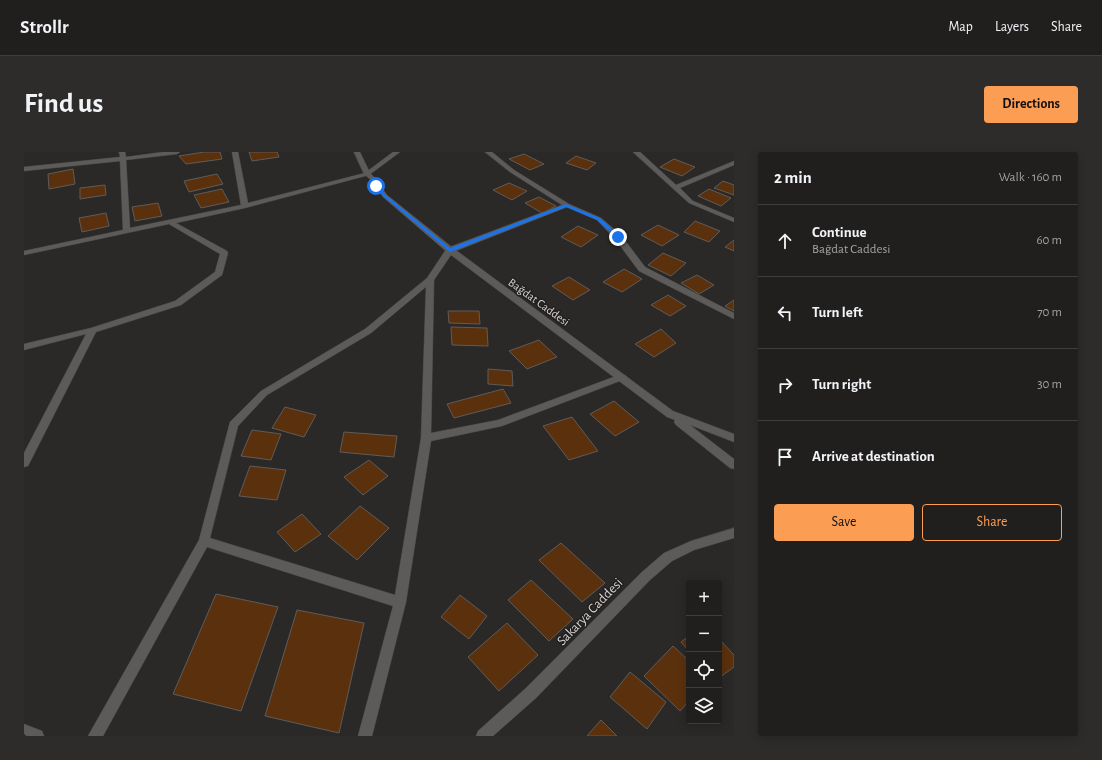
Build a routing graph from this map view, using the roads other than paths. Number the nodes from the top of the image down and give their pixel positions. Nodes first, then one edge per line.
1 (122, 152) edge
2 (176, 152) edge
3 (235, 152) edge
4 (357, 152) edge
5 (397, 152) edge
6 (488, 152) edge
7 (636, 152) edge
8 (123, 159) junction
9 (734, 163) edge
10 (24, 169) edge
11 (367, 174) junction
12 (675, 188) junction
13 (245, 206) junction
14 (566, 206) junction
15 (734, 220) edge
16 (170, 222) junction
17 (127, 231) junction
18 (450, 250) junction
19 (24, 253) edge
20 (430, 280) junction
21 (734, 316) edge
22 (93, 330) junction
23 (24, 347) edge
24 (622, 377) junction
25 (670, 414) junction
26 (426, 438) junction
27 (734, 438) edge
28 (24, 463) edge
29 (734, 464) edge
30 (733, 534) edge
31 (204, 541) junction
32 (400, 602) junction
33 (24, 731) edge
34 (37, 736) edge
35 (95, 736) edge
36 (365, 736) edge
37 (483, 736) edge

1 - 8 street
2 - 8 street
3 - 13 street
4 - 11 street, Bağdat Caddesi
5 - 11 street
6 - 14 street
7 - 12 street
8 - 10 street
8 - 17 street
9 - 12 street
11 - 13 street
11 - 18 street, Bağdat Caddesi
12 - 15 street
13 - 16 street
14 - 18 street
14 - 21 street
16 - 17 street
16 - 22 street
17 - 19 street
18 - 20 street
18 - 24 street, Bağdat Caddesi
20 - 26 street
20 - 31 street
22 - 23 street
22 - 28 street
24 - 25 street, Bağdat Caddesi
24 - 26 street
25 - 27 street, Bağdat Caddesi
25 - 29 street
26 - 32 street
30 - 37 street, Sakarya Caddesi
31 - 32 street
31 - 35 street
32 - 36 street
33 - 34 street

